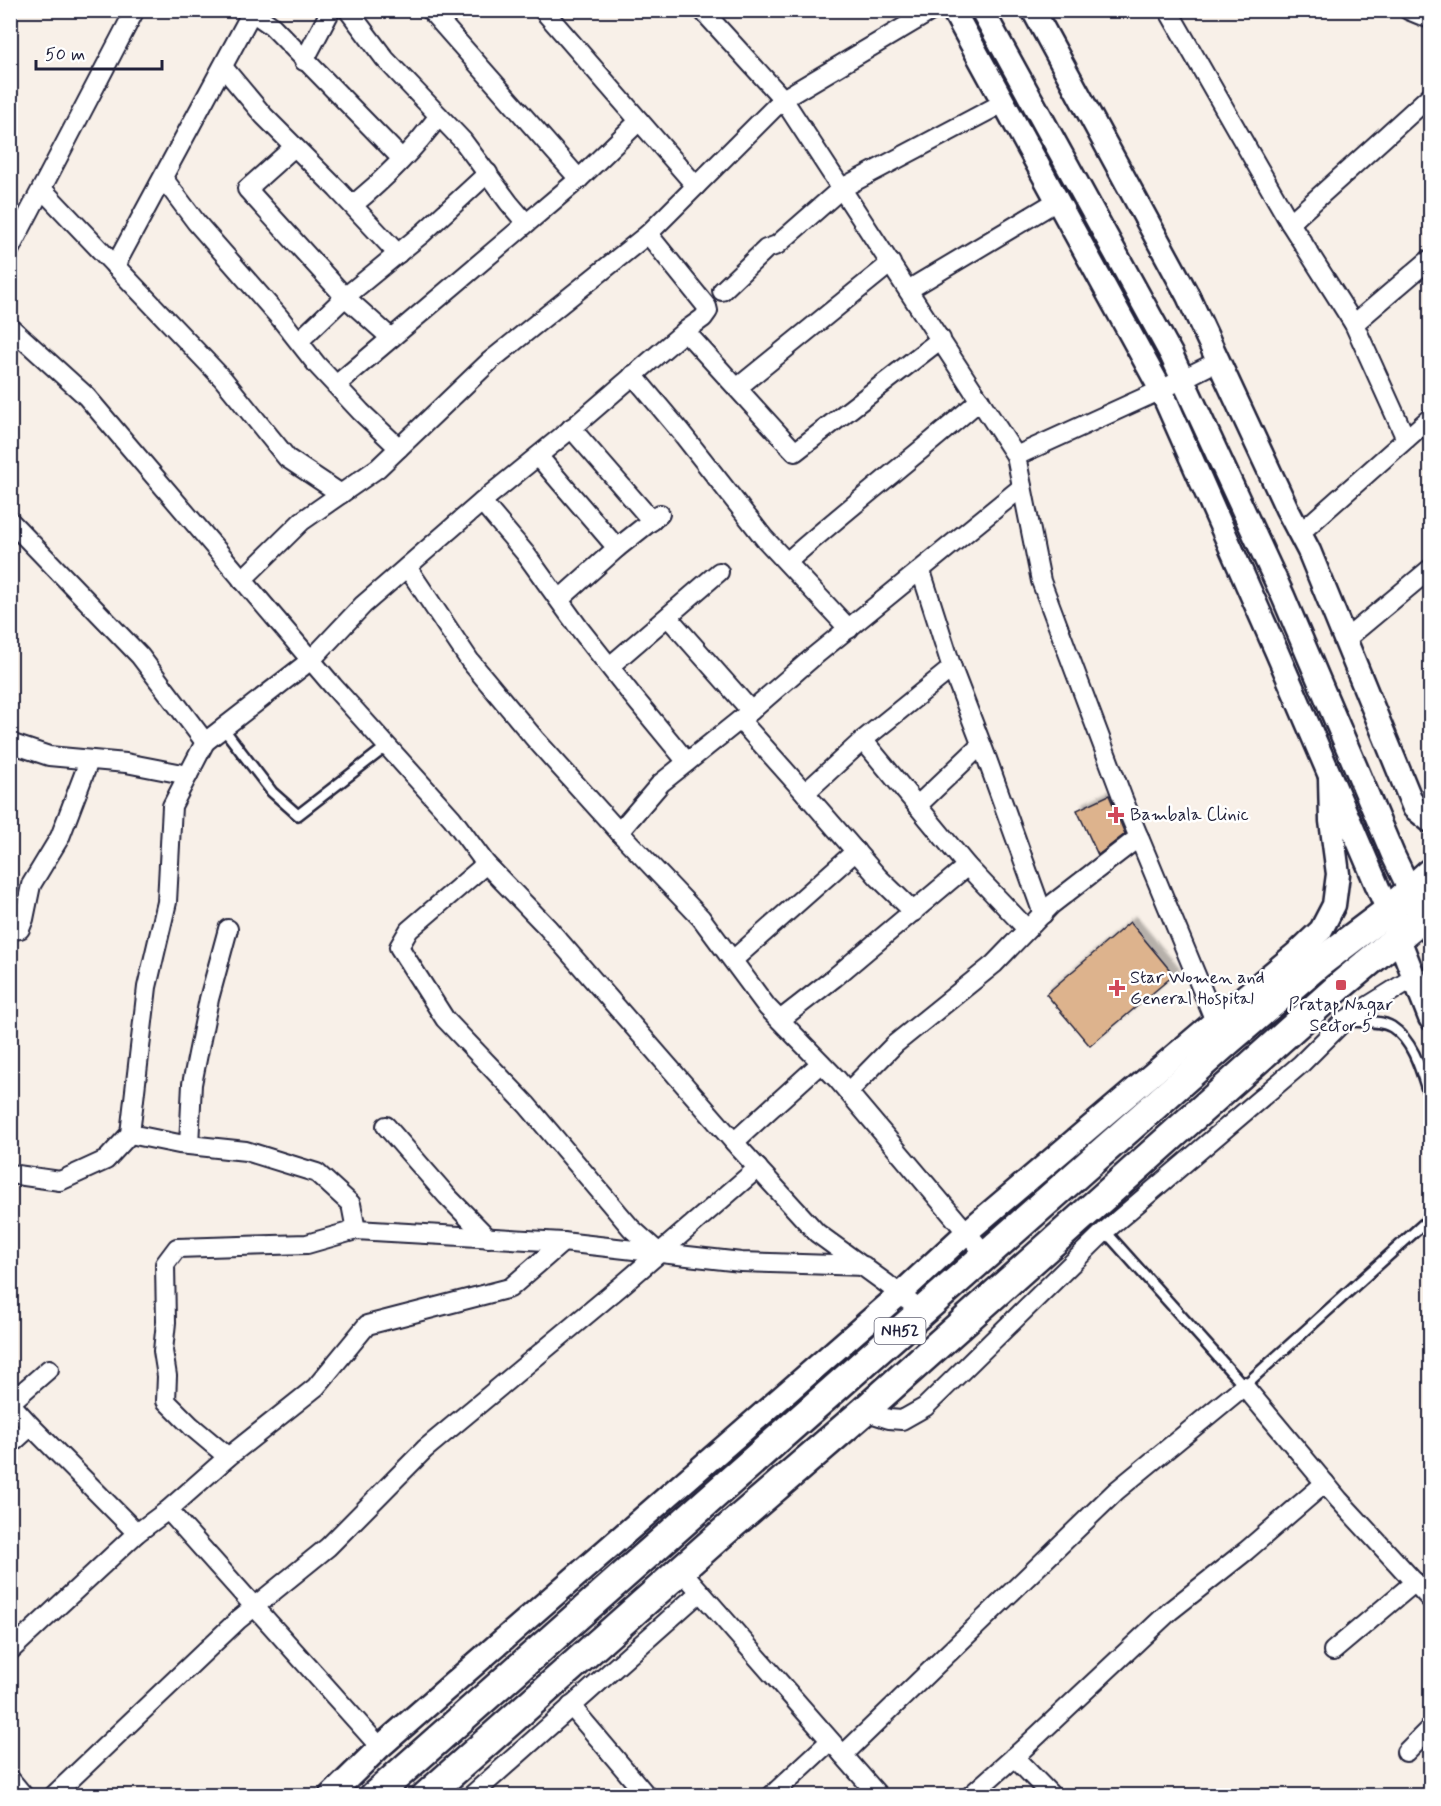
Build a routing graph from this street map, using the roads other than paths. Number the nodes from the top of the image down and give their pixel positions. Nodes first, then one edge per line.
1 (135, 10) edge
2 (331, 10) edge
3 (348, 10) edge
4 (430, 10) edge
5 (543, 10) edge
6 (702, 10) edge
7 (933, 10) edge
8 (953, 10) edge
9 (982, 10) edge
10 (1033, 10) edge
11 (1168, 10) edge
12 (1408, 10) edge
13 (253, 11) edge
14 (1431, 19) edge
15 (304, 61) junction
16 (223, 67) junction
17 (1431, 96) edge
18 (783, 99) junction
19 (1004, 103) junction
20 (440, 116) junction
21 (639, 121) junction
22 (294, 147) junction
23 (402, 159) junction
24 (488, 173) junction
25 (163, 178) junction
26 (579, 178) junction
27 (696, 186) junction
28 (842, 188) junction
29 (42, 189) junction
30 (1057, 201) junction
31 (353, 205) junction
32 (526, 223) junction
33 (1290, 223) junction
34 (648, 234) junction
35 (10, 249) edge
36 (398, 254) junction
37 (1431, 259) edge
38 (891, 263) junction
39 (115, 266) junction
40 (908, 290) junction
41 (722, 291) dead end
42 (345, 297) junction
43 (1354, 324) junction
44 (10, 327) edge
45 (685, 331) junction
46 (391, 338) junction
47 (941, 339) junction
48 (299, 341) junction
49 (1218, 361) junction
50 (633, 375) junction
51 (1182, 378) junction
52 (336, 385) junction
53 (737, 388) junction
54 (1161, 390) junction
55 (980, 400) junction
56 (1431, 418) edge
57 (571, 429) junction
58 (1406, 440) junction
59 (399, 448) junction
60 (538, 456) junction
61 (1016, 456) junction
62 (1023, 487) junction
63 (341, 494) junction
64 (482, 502) junction
65 (13, 529) edge
66 (1300, 533) junction
67 (617, 548) junction
68 (788, 562) junction
69 (407, 567) junction
70 (1431, 569) edge
71 (921, 571) junction
72 (719, 572) dead end
73 (242, 580) junction
74 (560, 599) junction
75 (668, 617) junction
76 (849, 629) junction
77 (1346, 639) junction
78 (311, 660) junction
79 (610, 666) junction
80 (952, 668) junction
81 (746, 716) junction
82 (223, 728) junction
83 (863, 740) junction
84 (204, 742) junction
85 (10, 743) edge
86 (387, 746) junction
87 (981, 746) junction
88 (88, 761) junction
89 (687, 762) junction
90 (188, 775) junction
91 (1330, 778) junction
92 (805, 793) junction
93 (918, 806) junction
94 (1431, 821) edge
95 (619, 832) junction
96 (1139, 837) junction
97 (856, 851) junction
98 (486, 864) junction
99 (967, 866) junction
100 (1421, 881) edge
101 (1388, 911) junction
102 (914, 912) junction
103 (1042, 914) junction
104 (1428, 920) edge
105 (228, 929) dead end
106 (1027, 929) junction
107 (10, 931) edge
108 (1398, 939) junction
109 (733, 960) junction
110 (1413, 978) junction
111 (1431, 1018) edge
112 (780, 1020) junction
113 (1344, 1021) junction
114 (1222, 1030) junction
115 (821, 1063) junction
116 (848, 1092) junction
117 (1431, 1099) edge
118 (386, 1126) dead end
119 (130, 1134) junction
120 (734, 1142) junction
121 (189, 1145) junction
122 (758, 1168) junction
123 (10, 1174) edge
124 (1431, 1218) edge
125 (356, 1230) junction
126 (1105, 1231) junction
127 (967, 1232) junction
128 (488, 1238) junction
129 (562, 1242) junction
130 (659, 1253) junction
131 (986, 1254) junction
132 (864, 1266) junction
133 (900, 1294) junction
134 (922, 1312) junction
135 (49, 1369) dead end
136 (1244, 1386) junction
137 (864, 1411) junction
138 (31, 1426) junction
139 (10, 1445) edge
140 (228, 1457) junction
141 (1325, 1483) junction
142 (168, 1510) junction
143 (137, 1533) junction
144 (681, 1570) junction
145 (1415, 1582) junction
146 (700, 1592) junction
147 (1431, 1599) edge
148 (255, 1606) junction
149 (10, 1651) edge
150 (1333, 1651) dead end
151 (572, 1706) junction
152 (1431, 1728) edge
153 (830, 1740) junction
154 (380, 1747) junction
155 (1406, 1752) dead end
156 (843, 1755) junction
157 (1014, 1757) junction
158 (10, 1779) edge
159 (24, 1796) edge
160 (53, 1796) edge
161 (330, 1796) edge
162 (374, 1796) edge
163 (426, 1796) edge
164 (471, 1796) edge
165 (647, 1796) edge
166 (771, 1796) edge
167 (879, 1796) edge
168 (970, 1796) edge
169 (1052, 1796) edge

1 - 29 street
2 - 15 street
3 - 20 street
4 - 26 street
5 - 21 street
6 - 18 street
7 - 18 street
8 - 19 street
9 - 51 street
10 - 49 street
11 - 33 street
12 - 14 street
13 - 15 street
13 - 16 street
15 - 23 street
16 - 22 street
16 - 25 street
17 - 33 street
18 - 27 street
18 - 28 street
19 - 28 street
19 - 30 street
20 - 23 street
20 - 24 street
21 - 26 street
21 - 27 street
22 - 31 street
22 - 42 street
23 - 31 street
24 - 32 street
24 - 36 street
25 - 39 street
25 - 48 street
26 - 32 street
27 - 34 street
28 - 38 street
28 - 41 street
29 - 35 street
29 - 39 street
30 - 40 street
30 - 54 street
31 - 36 street
32 - 46 street
33 - 43 street
34 - 45 street
34 - 59 street
36 - 42 street
37 - 43 street
38 - 40 street
38 - 53 street
39 - 63 street
40 - 47 street
42 - 46 street
42 - 48 street
43 - 58 street
44 - 73 street
45 - 50 street
45 - 53 street
46 - 52 street
47 - 53 street
47 - 55 street
48 - 52 street
49 - 51 street
49 - 66 street
50 - 57 street
50 - 68 street
51 - 54 street
51 - 100 street
52 - 59 street
54 - 61 street
54 - 91 street
55 - 61 street
55 - 68 street
56 - 58 street
57 - 60 street
57 - 67 street
58 - 66 street
59 - 63 street
60 - 64 street
60 - 67 street
61 - 62 street
62 - 71 street
62 - 96 street
63 - 73 street
64 - 69 street
64 - 74 street
65 - 84 street
66 - 77 street
67 - 74 street
68 - 76 street
69 - 78 street
69 - 95 street
70 - 77 street
71 - 76 street
71 - 80 street
72 - 75 street
73 - 78 street
74 - 79 street
75 - 79 street
75 - 81 street
76 - 81 street
77 - 94 street
78 - 82 street
78 - 86 street
79 - 89 street
80 - 83 street
80 - 87 street
81 - 89 street
81 - 92 street
82 - 84 street
82 - 86 lane
83 - 92 street
83 - 93 street
84 - 90 street
85 - 88 street
86 - 98 street
87 - 93 street
87 - 103 street
88 - 90 street
88 - 107 street
89 - 95 street
90 - 119 street
91 - 101 street
91 - 114 street
92 - 97 street
93 - 99 street
95 - 109 street
96 - 103 street
96 - 114 street
97 - 102 street
97 - 109 street
98 - 120 street
98 - 130 street
99 - 102 street
99 - 106 street
100 - 101 highway, NH52
100 - 104 street
101 - 108 street
101 - 114 highway, NH52
102 - 112 street
103 - 106 street
104 - 108 highway, NH52
105 - 121 street
106 - 116 street
108 - 110 street
108 - 137 highway, NH52
109 - 112 street
110 - 111 street
110 - 113 street
112 - 115 street
113 - 117 lane
113 - 126 street
114 - 127 street
114 - 131 highway, NH52
115 - 116 street
115 - 120 street
116 - 127 street
118 - 128 street
119 - 121 street
119 - 123 street
120 - 122 street
121 - 125 street
122 - 130 street
122 - 132 street
124 - 136 lane
125 - 128 street
125 - 140 street
126 - 136 lane
126 - 137 street
127 - 131 street
127 - 133 street
128 - 129 street
129 - 130 street
129 - 140 street
130 - 132 street
130 - 148 street
131 - 134 highway, NH52
132 - 133 street
133 - 134 street
133 - 154 street
134 - 162 highway, NH52
135 - 138 street
136 - 141 street
136 - 156 street
137 - 144 highway, NH52
138 - 139 street
138 - 143 street
140 - 142 street
141 - 145 street
141 - 157 street
142 - 143 street
142 - 148 street
143 - 149 street
144 - 146 street
144 - 163 highway, NH52
145 - 147 street
145 - 150 street
146 - 151 street
146 - 153 street
148 - 154 street
148 - 160 street
151 - 164 street
151 - 165 street
152 - 155 street
153 - 156 street
153 - 166 street
154 - 161 street
156 - 167 street
157 - 168 street
157 - 169 street
158 - 159 street

